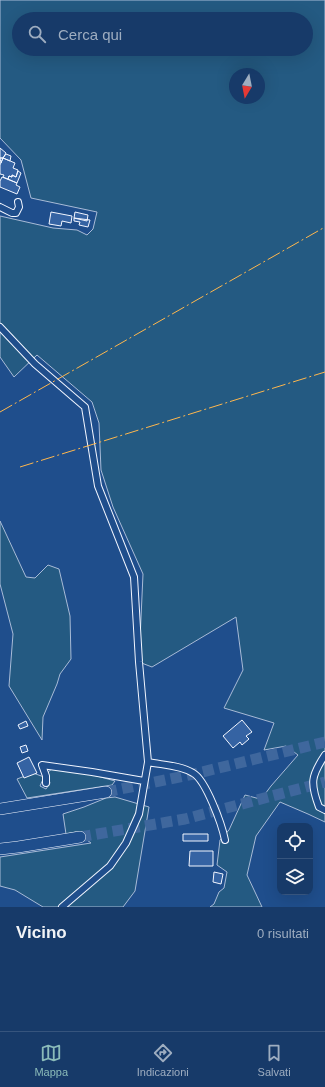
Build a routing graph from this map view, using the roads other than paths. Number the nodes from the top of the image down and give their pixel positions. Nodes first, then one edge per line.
1 (18, 202) dead end
2 (0, 207) edge
3 (0, 327) edge
4 (325, 755) edge
5 (148, 762) junction
6 (144, 781) junction
7 (46, 783) dead end
8 (106, 792) tunnel mouth
9 (0, 809) edge
10 (325, 810) edge
11 (80, 837) tunnel mouth
12 (225, 840) dead end
13 (0, 849) edge
14 (62, 907) edge

1 - 2 street
3 - 5 street
4 - 10 street
5 - 6 street
5 - 12 street
6 - 7 street
6 - 14 street
8 - 9 highway
11 - 13 highway

